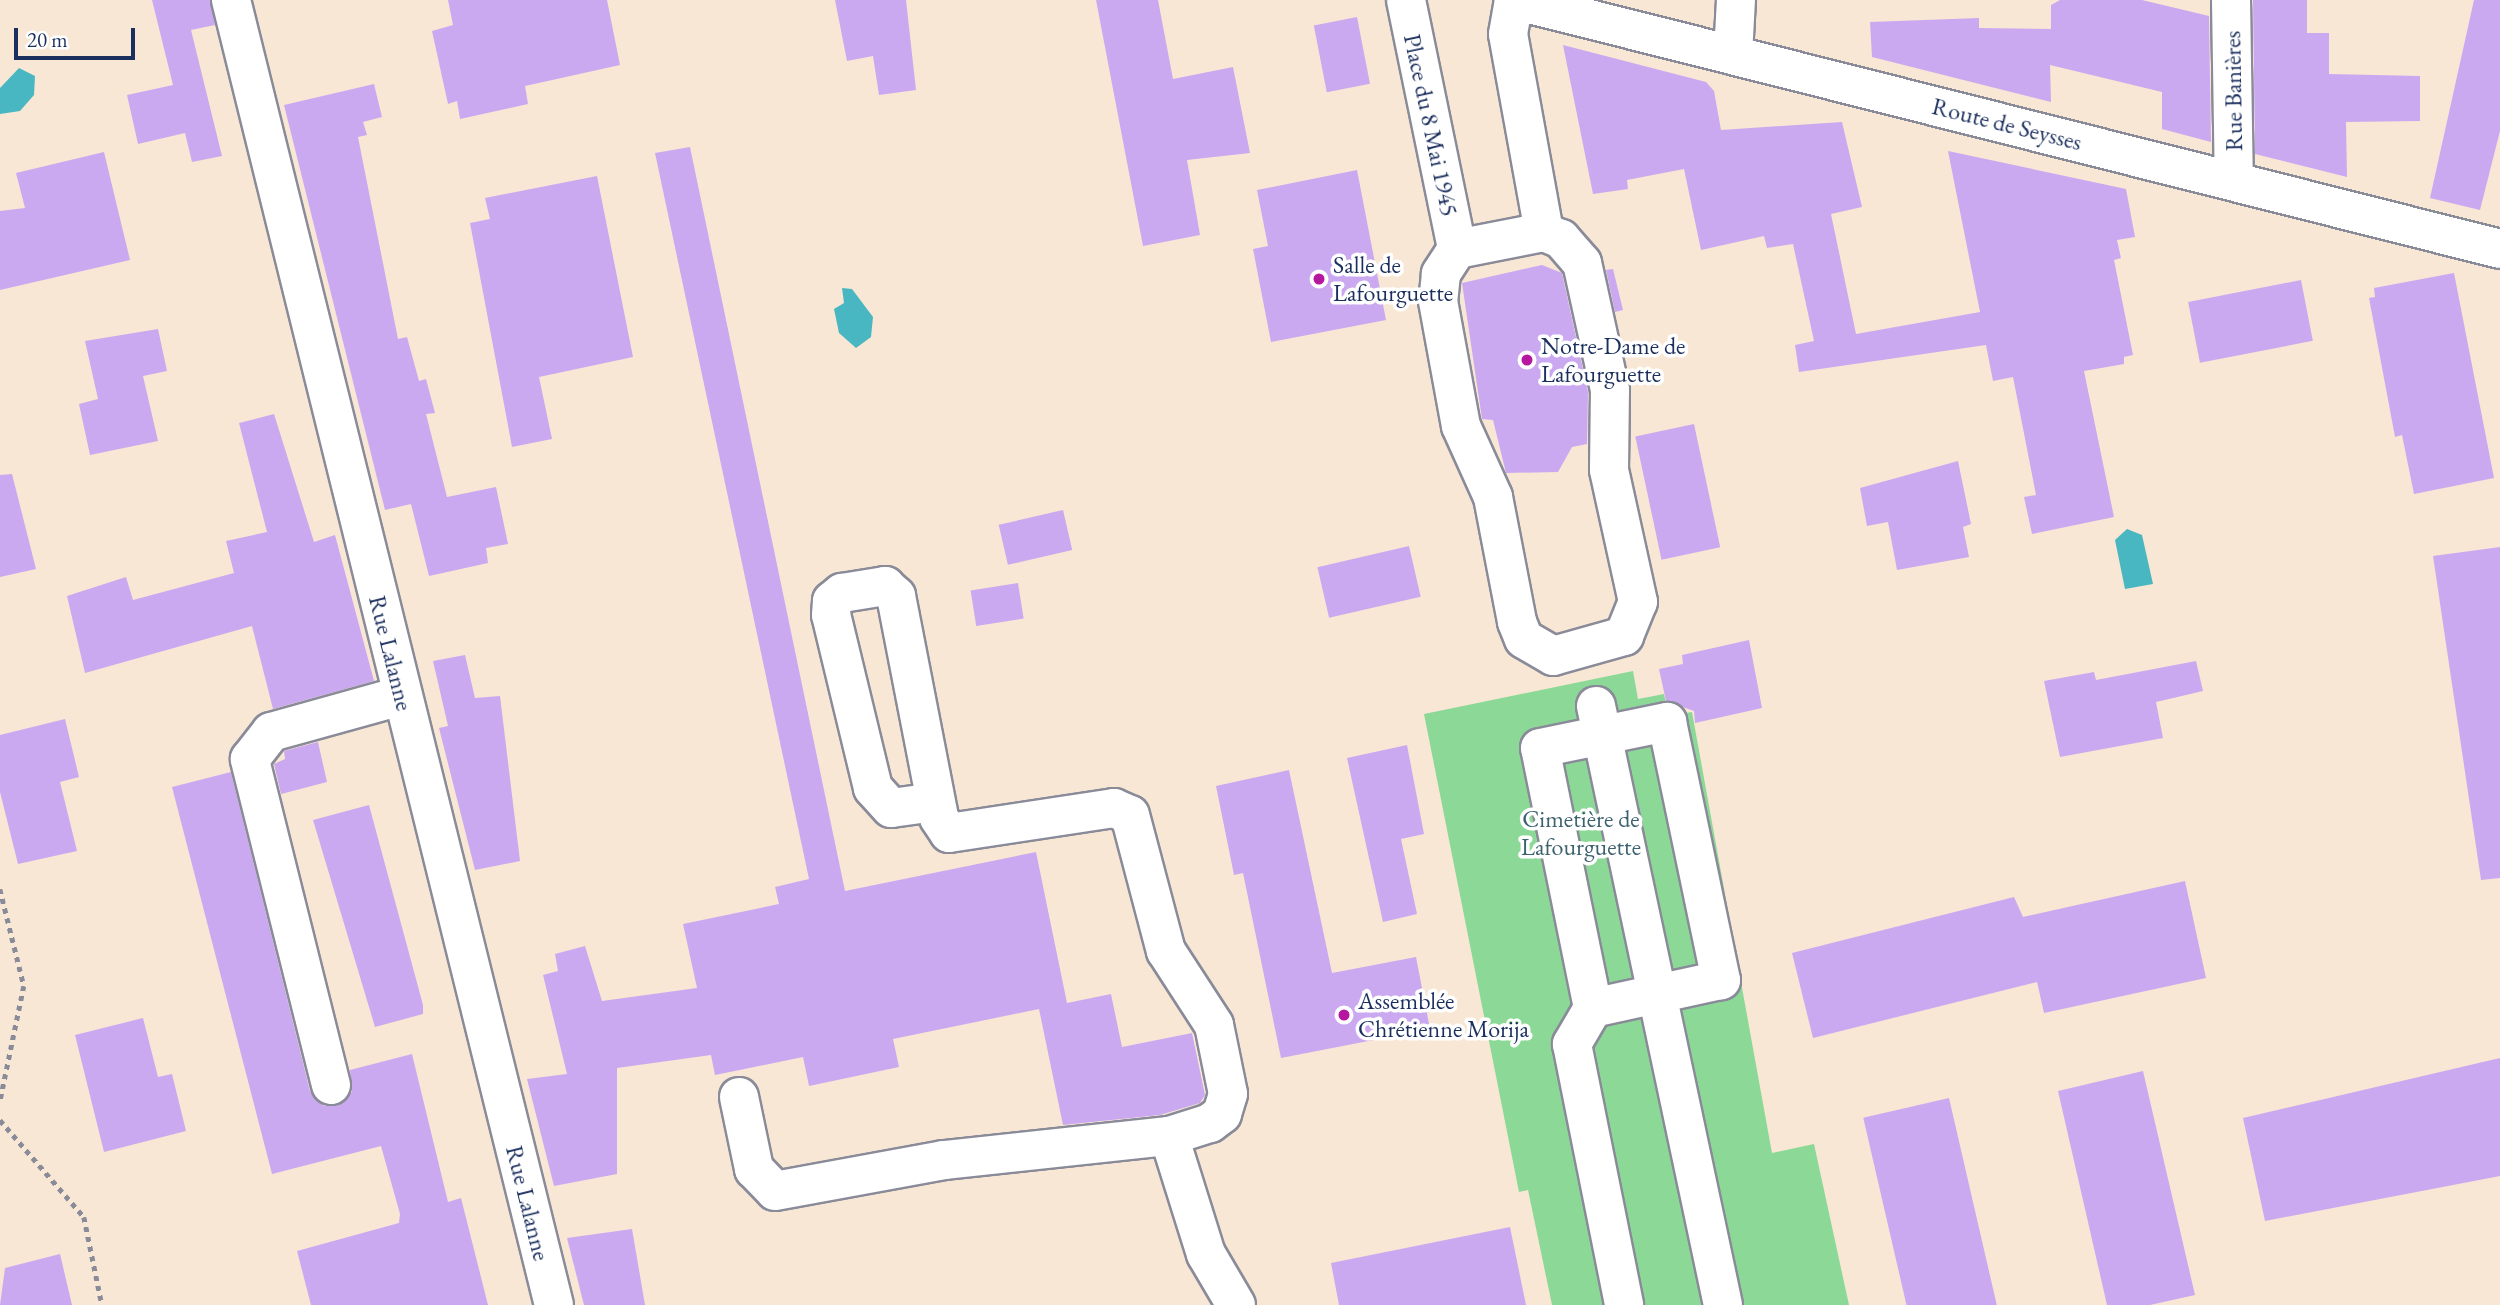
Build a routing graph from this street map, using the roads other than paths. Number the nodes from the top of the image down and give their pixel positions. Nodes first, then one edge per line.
1 (231, 0) edge
2 (1406, 0) edge
3 (1514, 0) edge
4 (1737, 0) edge
5 (2231, 0) edge
6 (1733, 55) junction
7 (2234, 181) junction
8 (1544, 232) junction
9 (1457, 249) junction
10 (2500, 249) edge
11 (401, 696) junction
12 (1599, 720) junction
13 (936, 802) junction
14 (1656, 994) junction
15 (1593, 1008) junction
16 (331, 1085) dead end
17 (738, 1097) dead end
18 (1169, 1136) junction
19 (554, 1305) edge
20 (1236, 1305) edge
21 (1624, 1305) edge
22 (1723, 1305) edge

1 - 11 street, Rue Lalanne
2 - 9 street, Place du 8 Mai 1945
3 - 6 street, Route de Seysses
3 - 8 street
4 - 6 street
5 - 7 street, Rue Banières
6 - 7 street, Route de Seysses
7 - 10 street, Route de Seysses
8 - 9 street, Place du 8 Mai 1945
8 - 9 street, Place du 8 Mai 1945
11 - 16 street
11 - 19 street, Rue Lalanne
12 - 14 street
12 - 14 street
12 - 15 street
13 - 13 street
13 - 18 street
14 - 15 street
14 - 22 street
15 - 21 street
17 - 18 street
18 - 20 street

